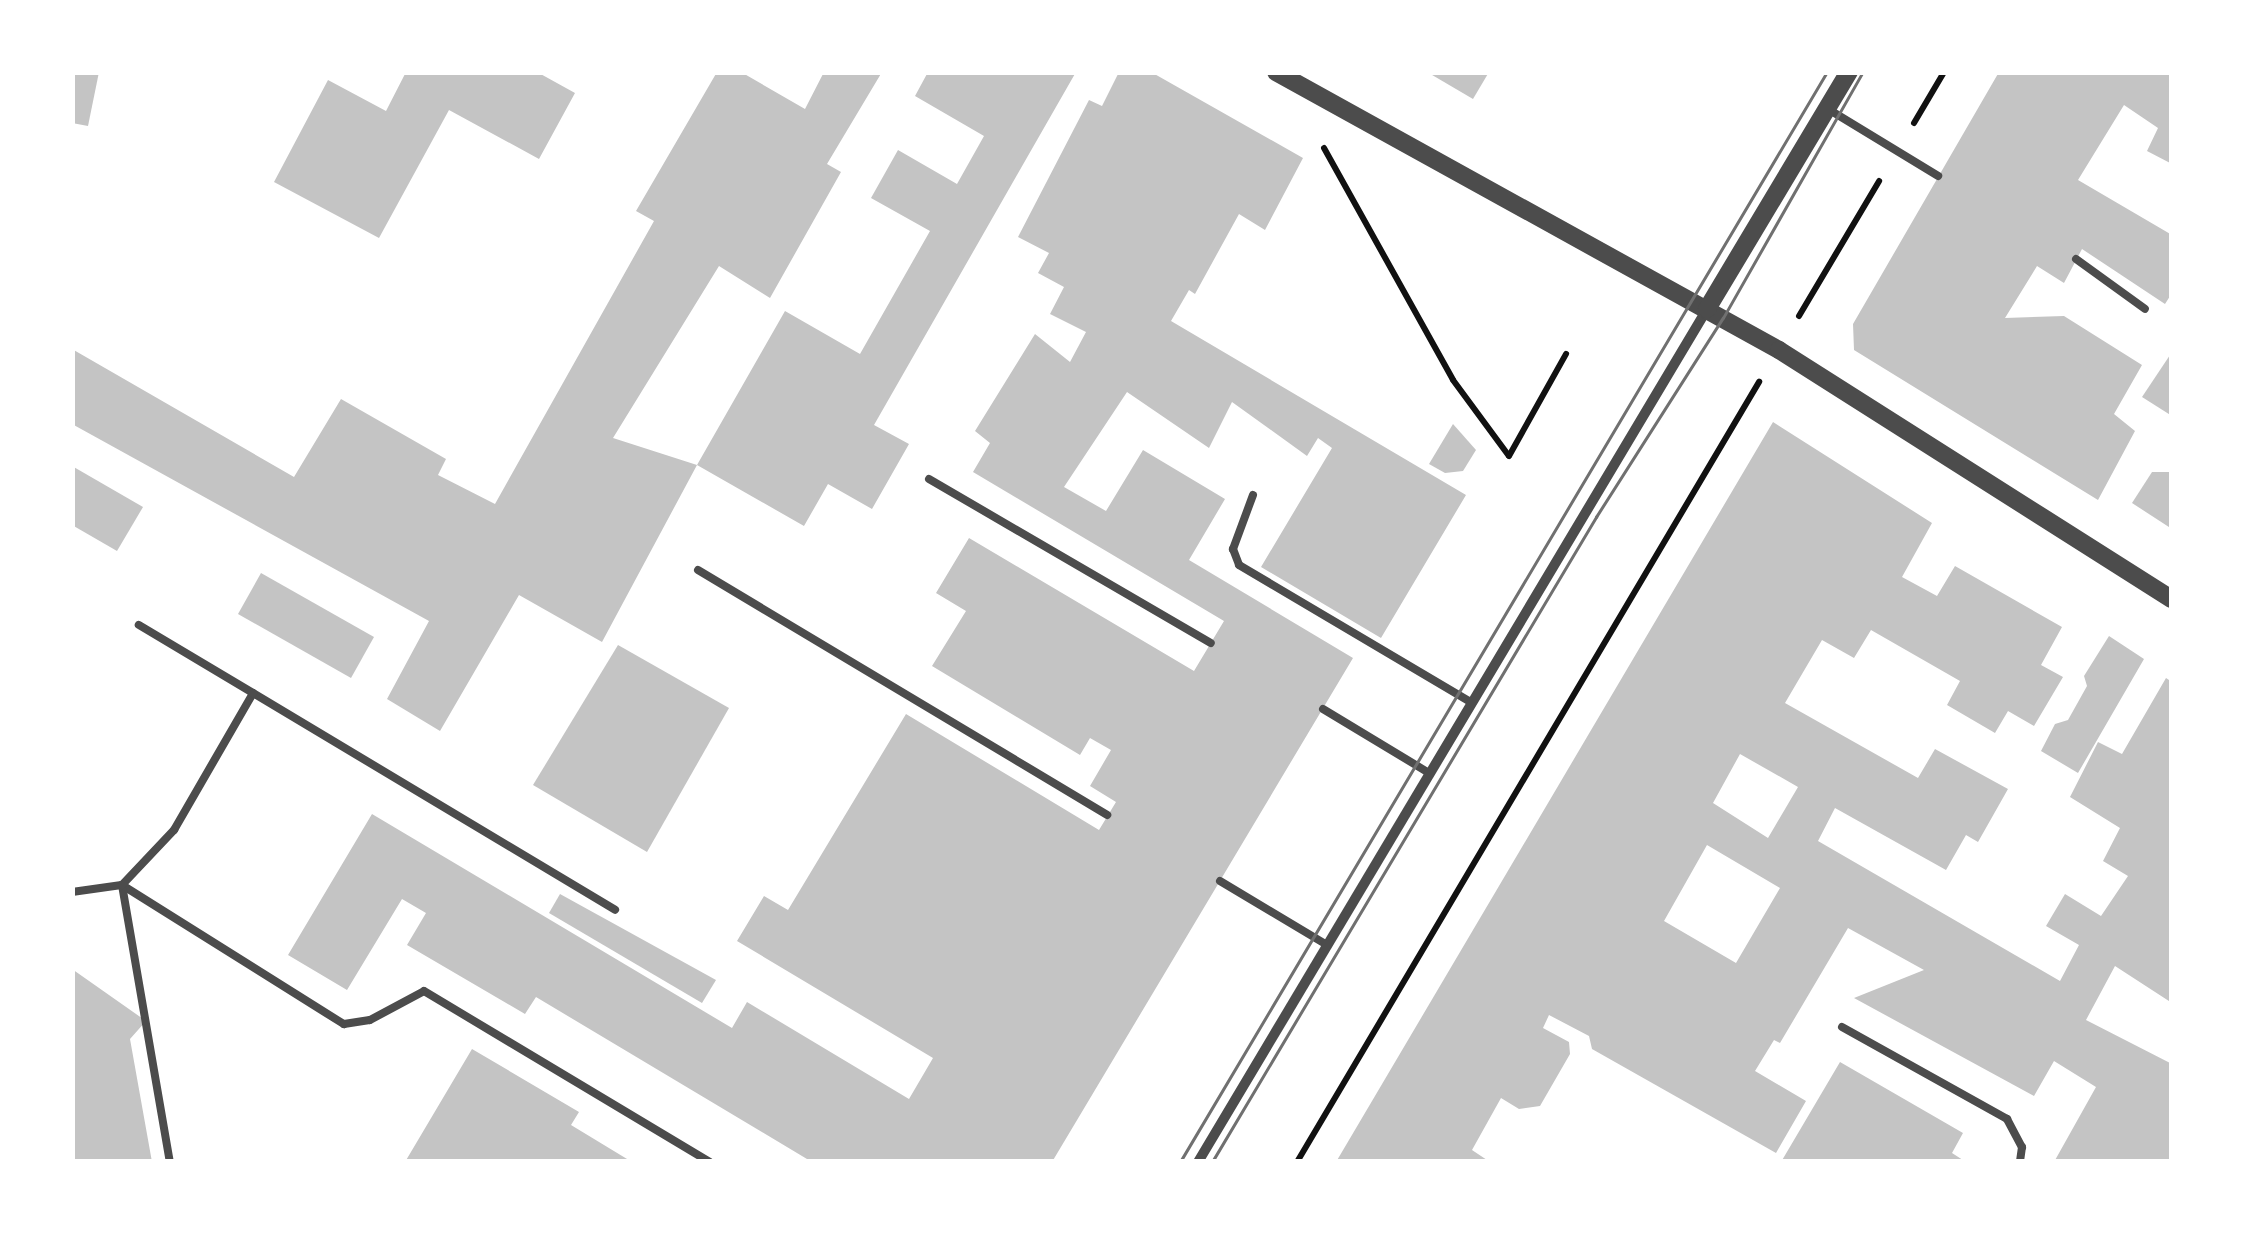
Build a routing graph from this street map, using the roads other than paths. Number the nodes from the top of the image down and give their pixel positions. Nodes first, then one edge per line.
1 (1849, 72) edge
2 (1283, 76) edge
3 (1828, 108) junction
4 (1938, 176) dead end
5 (2076, 260) dead end
6 (2145, 308) dead end
7 (1707, 309) junction
8 (929, 479) dead end
9 (1252, 495) dead end
10 (698, 570) dead end
11 (2172, 599) edge
12 (139, 625) dead end
13 (1211, 643) dead end
14 (254, 693) junction
15 (1471, 702) junction
16 (1323, 709) dead end
17 (1429, 773) junction
18 (1107, 816) dead end
19 (1220, 880) dead end
20 (122, 885) junction
21 (72, 892) edge
22 (615, 910) dead end
23 (1327, 945) junction
24 (1842, 1027) dead end
25 (170, 1162) edge
26 (710, 1162) edge
27 (1198, 1162) edge
28 (2020, 1162) edge

1 - 3 street
2 - 7 street
3 - 4 lane
3 - 7 street
5 - 6 lane
7 - 11 street
7 - 15 street
8 - 13 lane
9 - 15 lane
10 - 18 lane
12 - 14 lane
14 - 20 lane
14 - 22 lane
15 - 17 street
16 - 17 lane
17 - 23 street
19 - 23 lane
20 - 21 lane
20 - 25 lane
20 - 26 lane
23 - 27 street
24 - 28 lane

